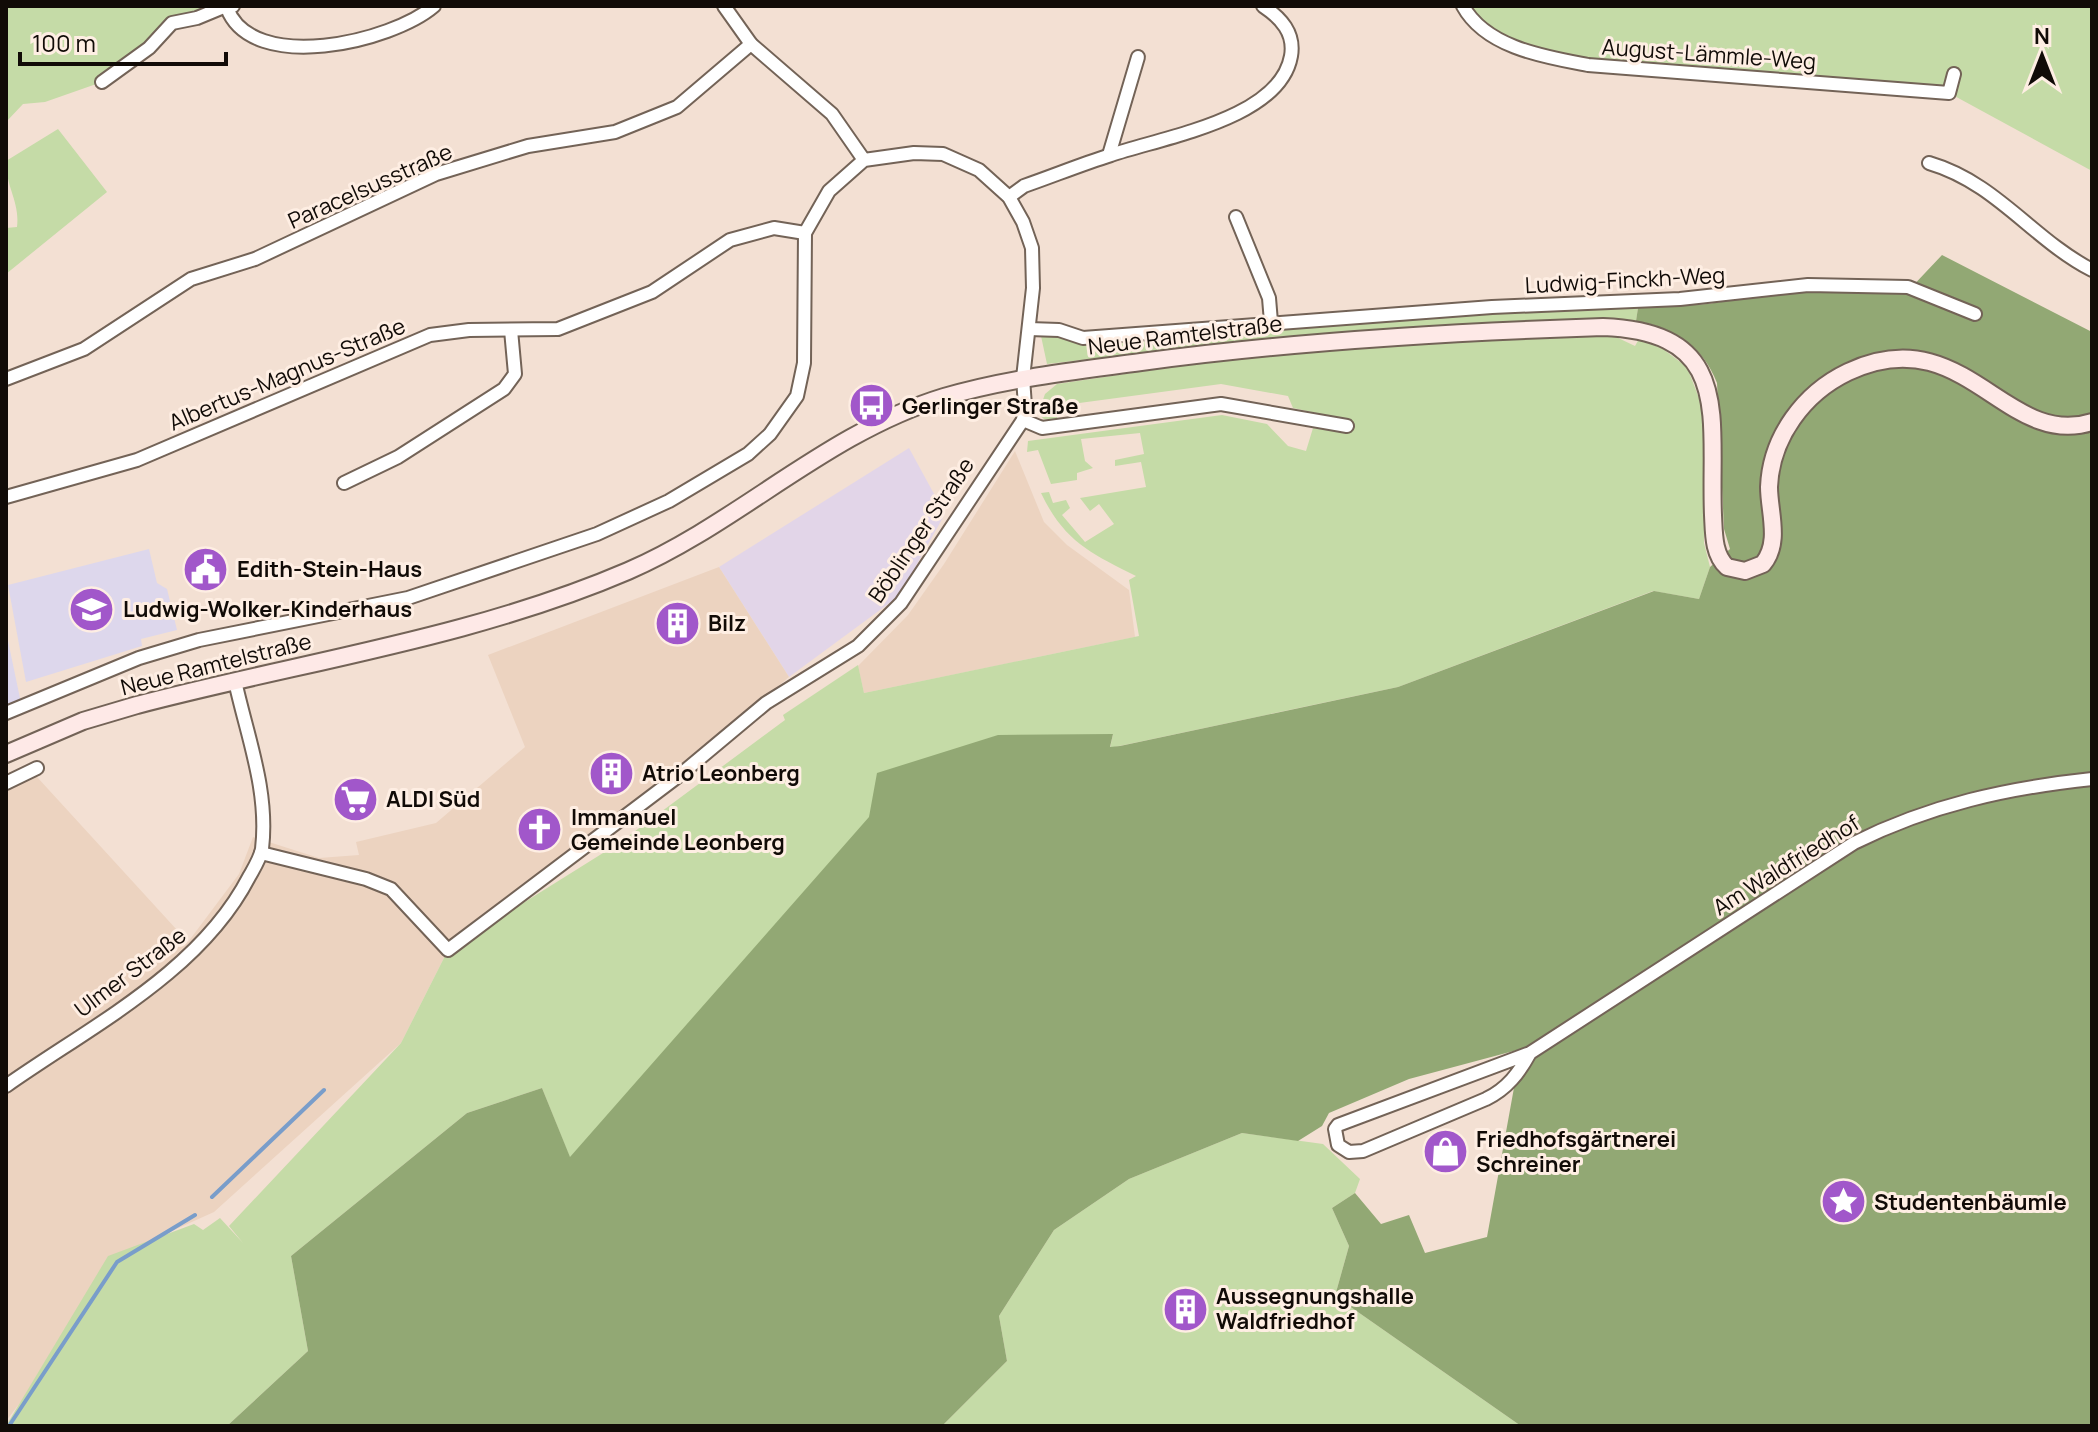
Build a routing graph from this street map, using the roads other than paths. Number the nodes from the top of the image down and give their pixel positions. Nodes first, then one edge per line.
1 (434, 6) edge
2 (724, 6) edge
3 (1263, 6) edge
4 (1463, 6) edge
5 (229, 7) edge
6 (751, 44) junction
7 (1138, 57) dead end
8 (1954, 74) dead end
9 (102, 82) dead end
10 (1109, 155) junction
11 (864, 160) junction
12 (1929, 163) dead end
13 (1009, 197) junction
14 (1236, 217) dead end
15 (805, 233) junction
16 (2092, 270) edge
17 (1975, 314) dead end
18 (1271, 322) junction
19 (1029, 329) junction
20 (511, 330) junction
21 (1023, 378) junction
22 (6, 379) edge
23 (1023, 420) junction
24 (2092, 422) edge
25 (1347, 426) dead end
26 (344, 483) dead end
27 (6, 497) edge
28 (235, 681) junction
29 (6, 713) edge
30 (6, 754) edge
31 (37, 768) dead end
32 (2092, 779) edge
33 (6, 783) edge
34 (261, 853) junction
35 (1530, 1053) junction
36 (6, 1086) edge

1 - 5 street
2 - 6 street
3 - 10 street
4 - 8 street, August-Lämmle-Weg
5 - 9 street
6 - 11 street
6 - 22 street, Paracelsusstraße
7 - 10 street
10 - 13 street
11 - 13 street
11 - 15 street
12 - 16 street
13 - 19 street
14 - 18 street
15 - 20 street, Albertus-Magnus-Straße
15 - 29 street
17 - 18 street, Ludwig-Finckh-Weg
18 - 19 street, Ludwig-Finckh-Weg
19 - 21 street
20 - 26 street
20 - 27 street, Albertus-Magnus-Straße
21 - 23 street
21 - 24 main road, Neue Ramtelstraße
21 - 28 main road, Neue Ramtelstraße
23 - 25 street
23 - 34 street, Böblinger Straße
28 - 30 main road, Neue Ramtelstraße
28 - 34 street, Ulmer Straße
31 - 33 street
32 - 35 street, Am Waldfriedhof
34 - 36 street, Ulmer Straße
35 - 35 street, Am Waldfriedhof

